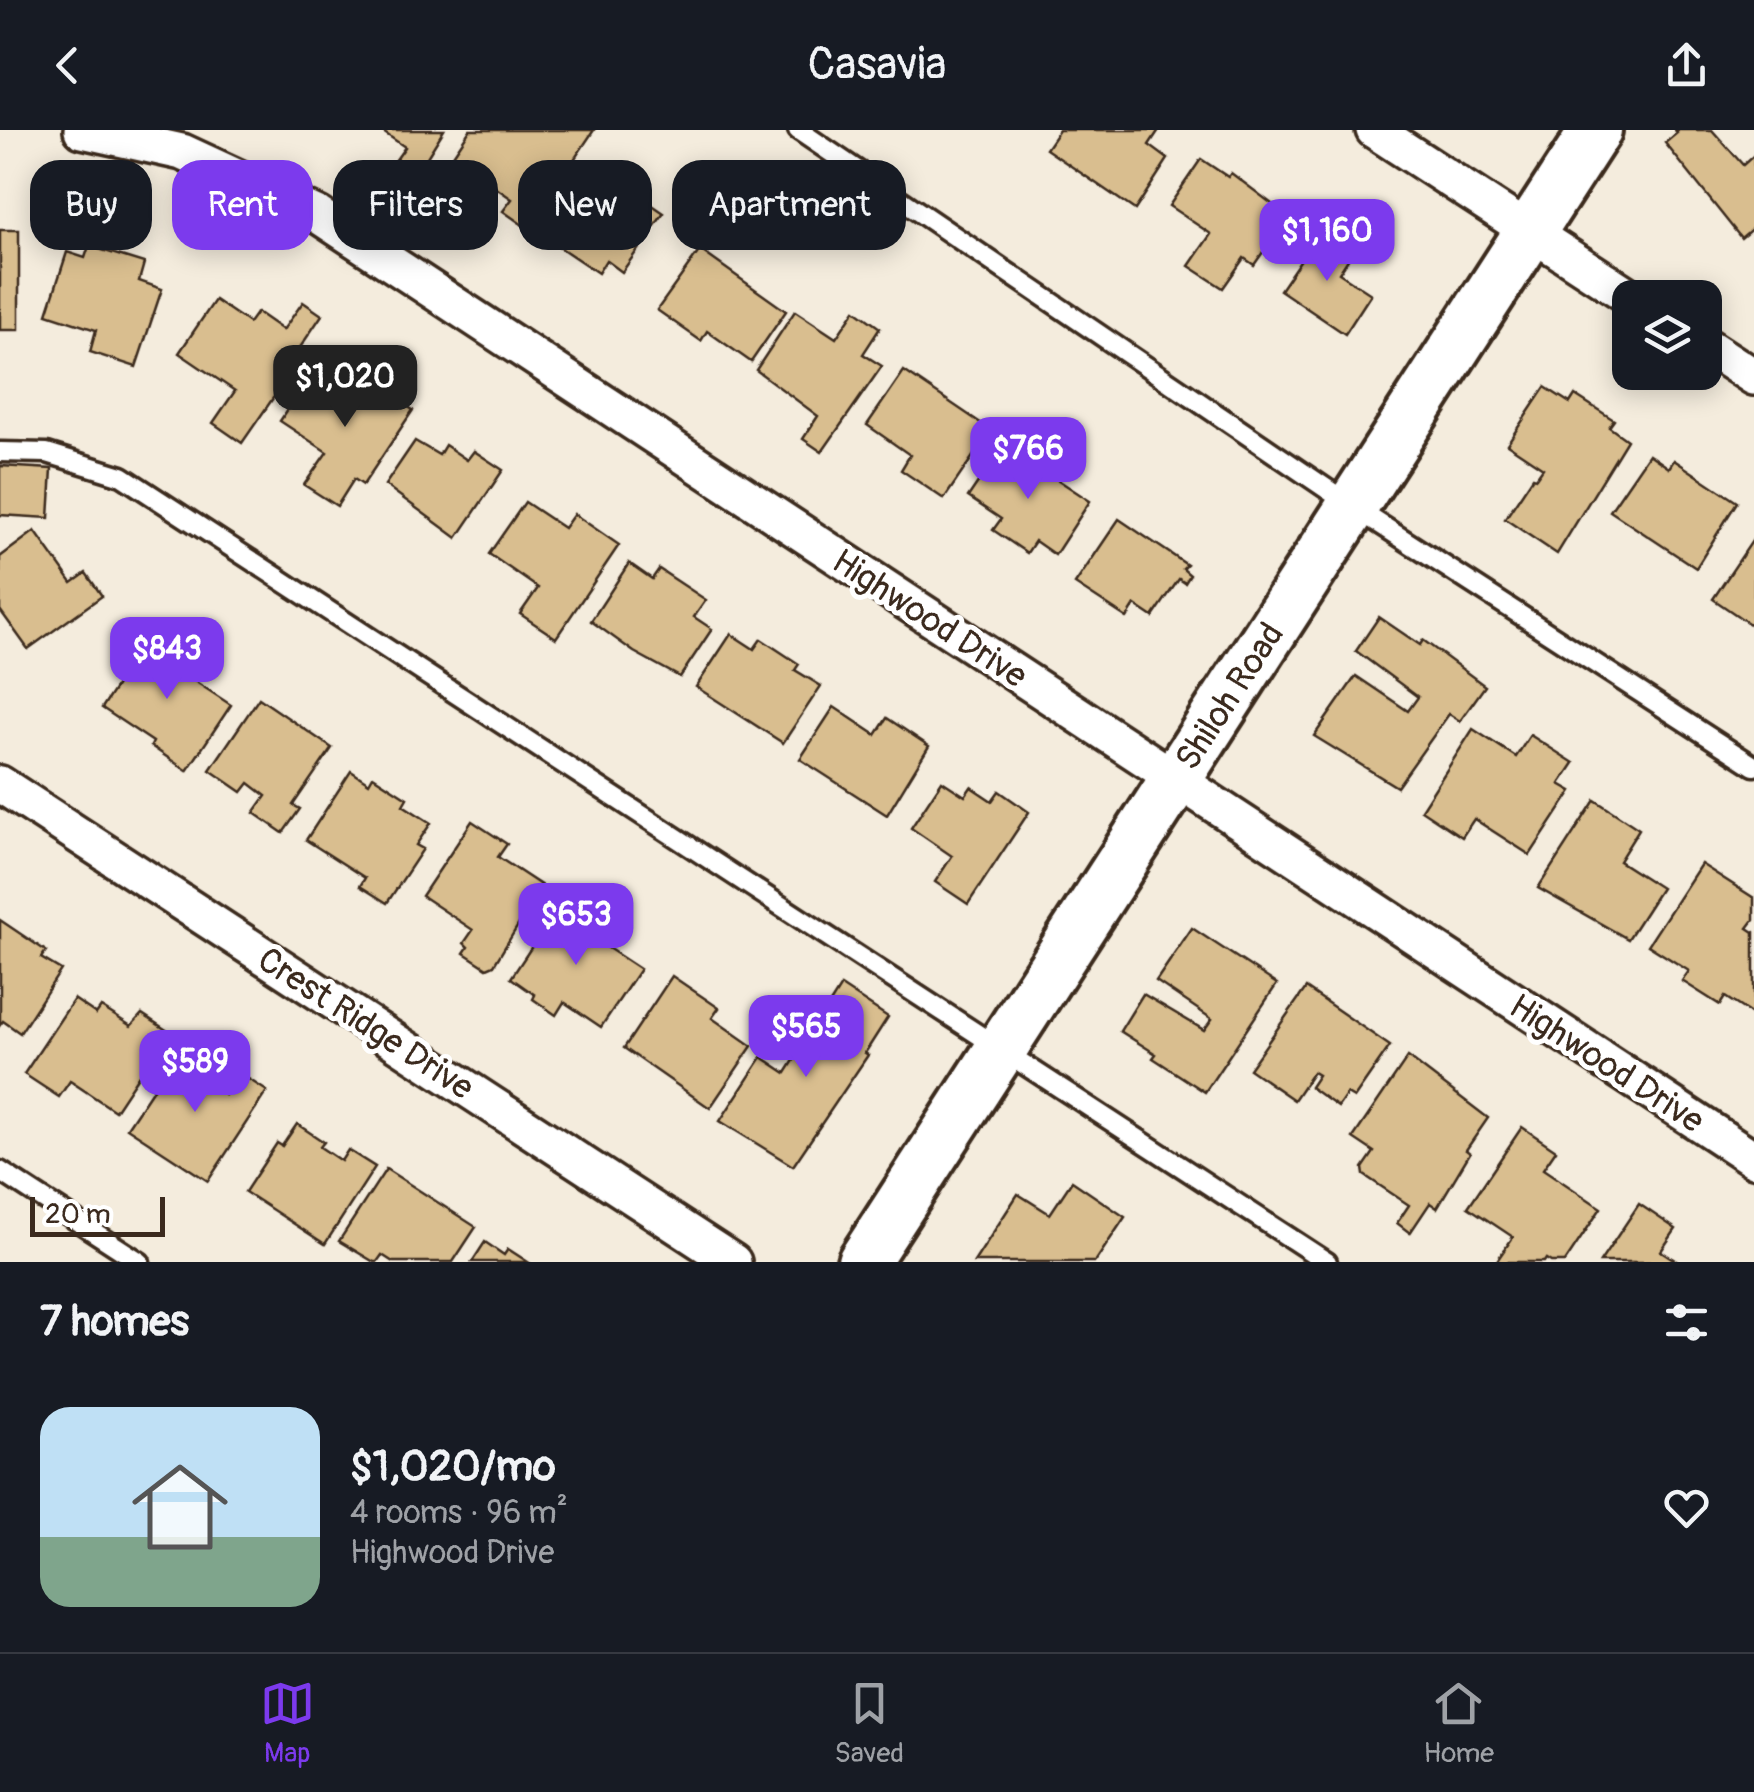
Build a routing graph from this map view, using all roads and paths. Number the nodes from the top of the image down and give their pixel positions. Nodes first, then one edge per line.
1 (82, 130) edge
2 (798, 130) edge
3 (1374, 130) edge
4 (1596, 130) edge
5 (1530, 232) junction
6 (1612, 285) edge
7 (1722, 356) edge
8 (1754, 377) edge
9 (0, 452) edge
10 (1352, 506) junction
11 (1754, 766) edge
12 (1175, 779) junction
13 (0, 784) edge
14 (1001, 1050) junction
15 (1754, 1159) edge
16 (0, 1171) edge
17 (140, 1262) edge
18 (733, 1262) edge
19 (863, 1262) edge
20 (1327, 1262) edge

1 - 12 street, Highwood Drive
2 - 10 lane
3 - 5 street
4 - 5 street, Shiloh Road
5 - 6 street
5 - 10 street, Shiloh Road
7 - 8 street
9 - 14 lane
10 - 11 lane
10 - 12 street, Shiloh Road
12 - 14 street, Shiloh Road
12 - 15 street, Highwood Drive
13 - 18 street, Crest Ridge Drive
14 - 19 street, Shiloh Road
14 - 20 lane
16 - 17 lane

